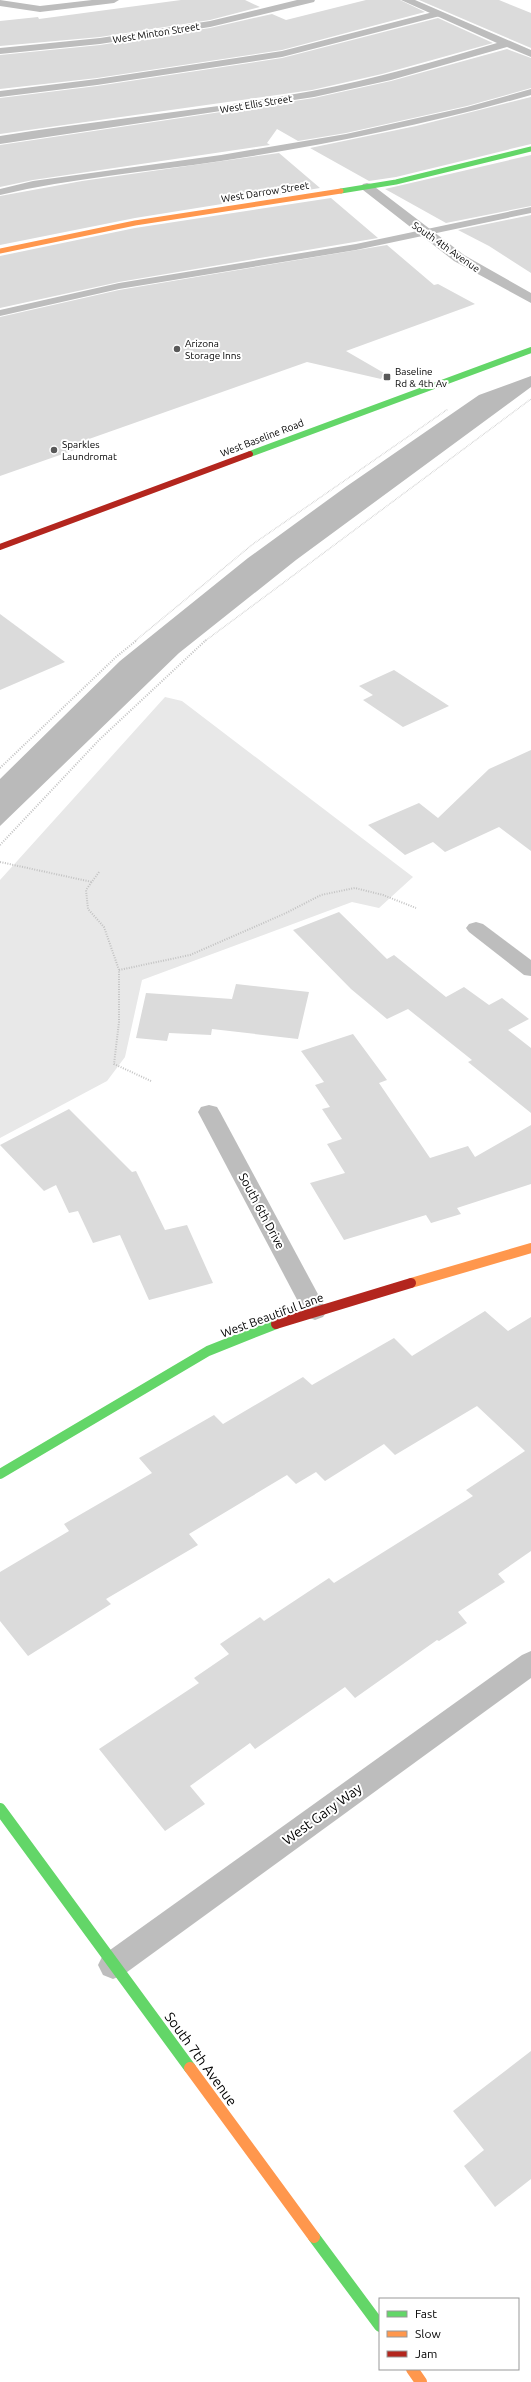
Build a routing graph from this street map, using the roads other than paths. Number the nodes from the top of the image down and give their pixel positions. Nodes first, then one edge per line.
1 (114, 0) edge
2 (310, 0) edge
3 (406, 0) edge
4 (0, 3) edge
5 (437, 14) junction
6 (507, 44) junction
7 (0, 51) edge
8 (531, 54) edge
9 (531, 92) edge
10 (0, 94) edge
11 (0, 140) edge
12 (531, 149) edge
13 (367, 187) junction
14 (0, 192) edge
15 (531, 210) edge
16 (424, 233) junction
17 (0, 251) edge
18 (531, 299) edge
19 (0, 313) edge
20 (531, 350) edge
21 (0, 547) edge
22 (476, 928) dead end
23 (531, 970) edge
24 (209, 1112) dead end
25 (531, 1248) edge
26 (315, 1311) junction
27 (0, 1474) edge
28 (531, 1663) edge
29 (0, 1809) edge
30 (113, 1965) junction
31 (379, 2325) edge
32 (413, 2370) edge
33 (421, 2382) edge

1 - 4 lane
2 - 7 street, West Minton Street
3 - 5 street
5 - 6 street
5 - 10 lane
6 - 8 street
6 - 11 street, West Ellis Street
9 - 14 lane
12 - 13 street, West Darrow Street
13 - 16 street, South 4th Avenue
13 - 17 street, West Darrow Street
15 - 16 lane
16 - 18 street, South 4th Avenue
16 - 19 lane
20 - 21 street, West Baseline Road
22 - 23 street
24 - 26 street, South 6th Drive
25 - 26 street, West Beautiful Lane
26 - 27 street, West Beautiful Lane
28 - 30 street, West Gary Way
29 - 30 street, South 7th Avenue
30 - 31 street, South 7th Avenue
32 - 33 street

